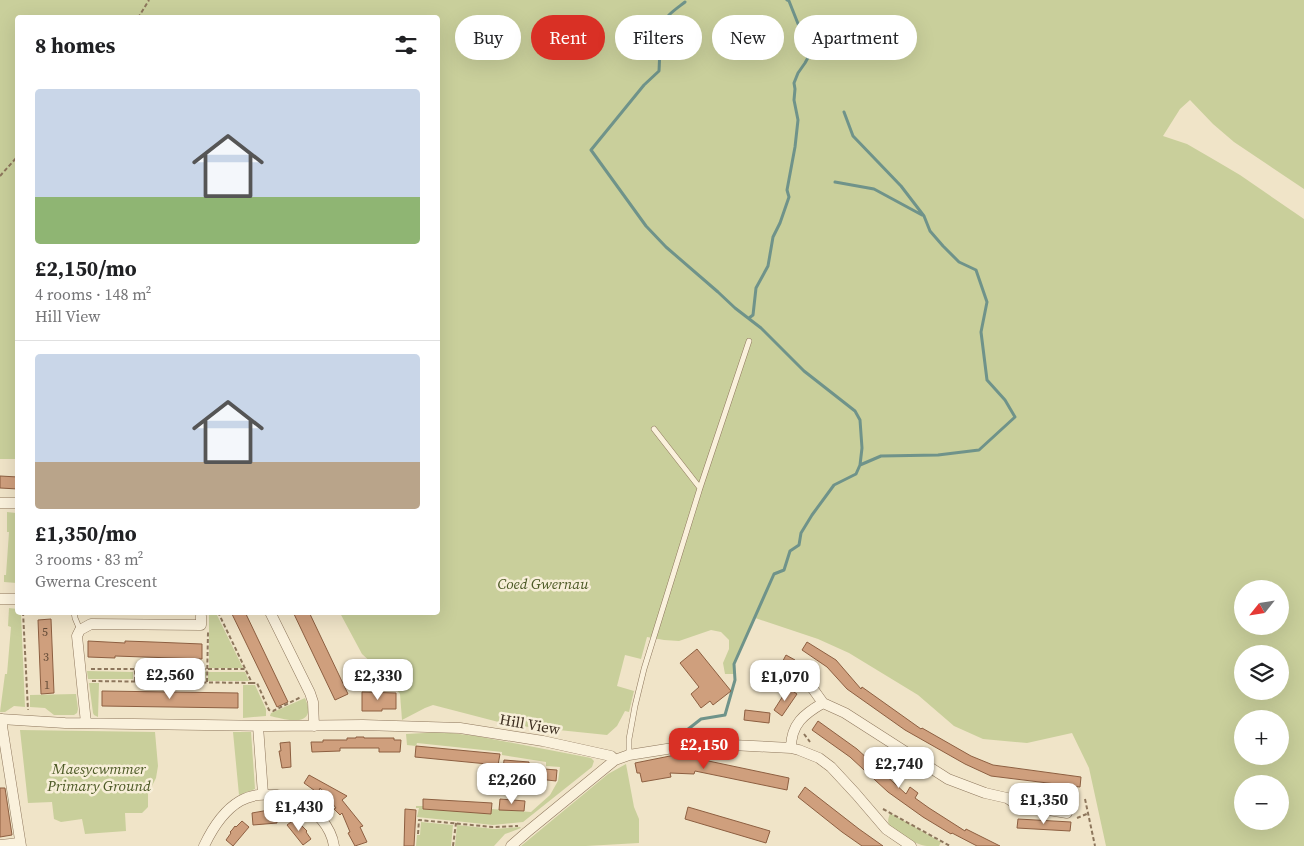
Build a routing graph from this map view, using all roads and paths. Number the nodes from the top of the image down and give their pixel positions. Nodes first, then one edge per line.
1 (149, 0) edge
2 (140, 15) edge
3 (15, 159) edge
4 (0, 176) edge
5 (749, 342) dead end
6 (654, 429) dead end
7 (700, 488) junction
8 (0, 503) edge
9 (15, 503) edge
10 (15, 598) edge
11 (0, 599) edge
12 (23, 615) edge
13 (74, 615) edge
14 (219, 615) edge
15 (271, 615) edge
16 (201, 616) dead end
17 (208, 625) dead end
18 (80, 630) junction
19 (81, 669) junction
20 (135, 670) junction
21 (207, 670) junction
22 (246, 670) junction
23 (82, 681) junction
24 (135, 681) junction
25 (207, 682) junction
26 (808, 682) dead end
27 (252, 683) junction
28 (310, 693) junction
29 (823, 703) junction
30 (28, 708) dead end
31 (1, 719) edge
32 (86, 723) junction
33 (258, 726) junction
34 (314, 726) junction
35 (800, 727) dead end
36 (791, 748) junction
37 (814, 748) dead end
38 (629, 755) junction
39 (615, 760) junction
40 (263, 794) junction
41 (1085, 799) dead end
42 (881, 808) dead end
43 (1089, 813) junction
44 (1070, 816) joint
45 (456, 823) junction
46 (521, 826) dead end
47 (418, 834) dead end
48 (943, 842) junction
49 (20, 844) edge
50 (0, 845) edge
51 (204, 846) edge
52 (334, 846) edge
53 (453, 846) edge
54 (512, 846) edge
55 (912, 846) edge
56 (941, 846) edge
57 (950, 846) edge
58 (1095, 846) edge

1 - 2 path
3 - 4 path
5 - 7 lane
6 - 7 lane
7 - 38 lane
8 - 9 street
10 - 11 street
12 - 30 path
13 - 18 lane
14 - 22 path
15 - 28 street
16 - 18 street
17 - 21 path
18 - 19 street
19 - 20 path
19 - 23 street
20 - 21 path
20 - 24 path
21 - 22 path
21 - 25 path
22 - 27 path
23 - 24 path
23 - 32 street
24 - 25 path
25 - 27 path
26 - 29 street
27 - 28 path
28 - 34 street
29 - 36 street
29 - 44 street
31 - 32 street, Hill View
31 - 49 street
32 - 33 street, Hill View
33 - 34 street, Hill View
33 - 40 street
34 - 39 street, Hill View
35 - 37 path
36 - 38 street
36 - 55 street
38 - 39 street
39 - 54 street
40 - 51 street
40 - 52 street
41 - 43 path
42 - 48 path
43 - 44 path
43 - 58 path
45 - 46 path
45 - 47 path
45 - 53 path
48 - 56 path
48 - 57 path
49 - 50 street

